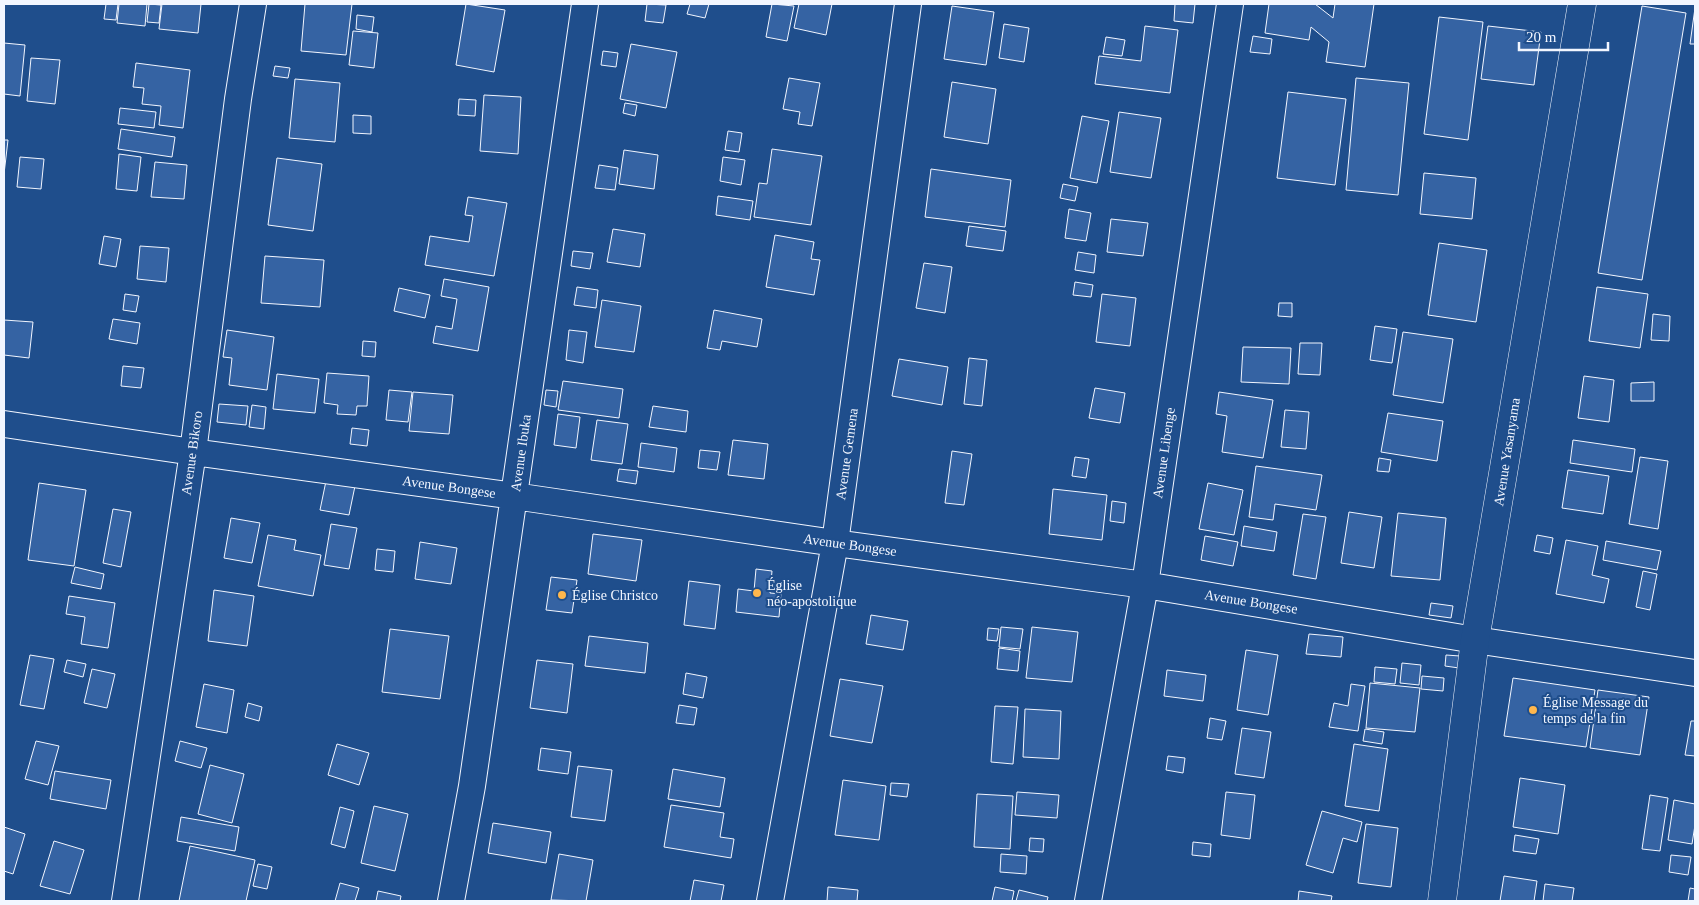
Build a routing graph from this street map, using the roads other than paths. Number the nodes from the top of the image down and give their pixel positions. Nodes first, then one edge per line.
1 (254, 4) edge
2 (585, 4) edge
3 (908, 4) edge
4 (1230, 4) edge
5 (1582, 4) edge
6 (4, 424) edge
7 (193, 452) junction
8 (514, 496) junction
9 (835, 543) junction
10 (1145, 585) junction
11 (1475, 640) junction
12 (1695, 673) edge
13 (125, 901) edge
14 (451, 901) edge
15 (770, 901) edge
16 (1088, 901) edge
17 (1442, 901) edge

1 - 7 street, Avenue Bikoro
2 - 8 street, Avenue Ibuka
3 - 9 street, Avenue Gemena
4 - 10 street, Avenue Libenge
5 - 11 street, Avenue Yasanyama
6 - 7 street, Avenue Bongese
7 - 8 street, Avenue Bongese
7 - 13 street, Avenue Bikoro
8 - 9 street, Avenue Bongese
8 - 14 street, Avenue Ibuka
9 - 10 street, Avenue Bongese
9 - 15 street, Avenue Gemena
10 - 11 street, Avenue Bongese
10 - 16 street, Avenue Libenge
11 - 12 street, Avenue Bongese
11 - 17 street, Avenue Yasanyama

